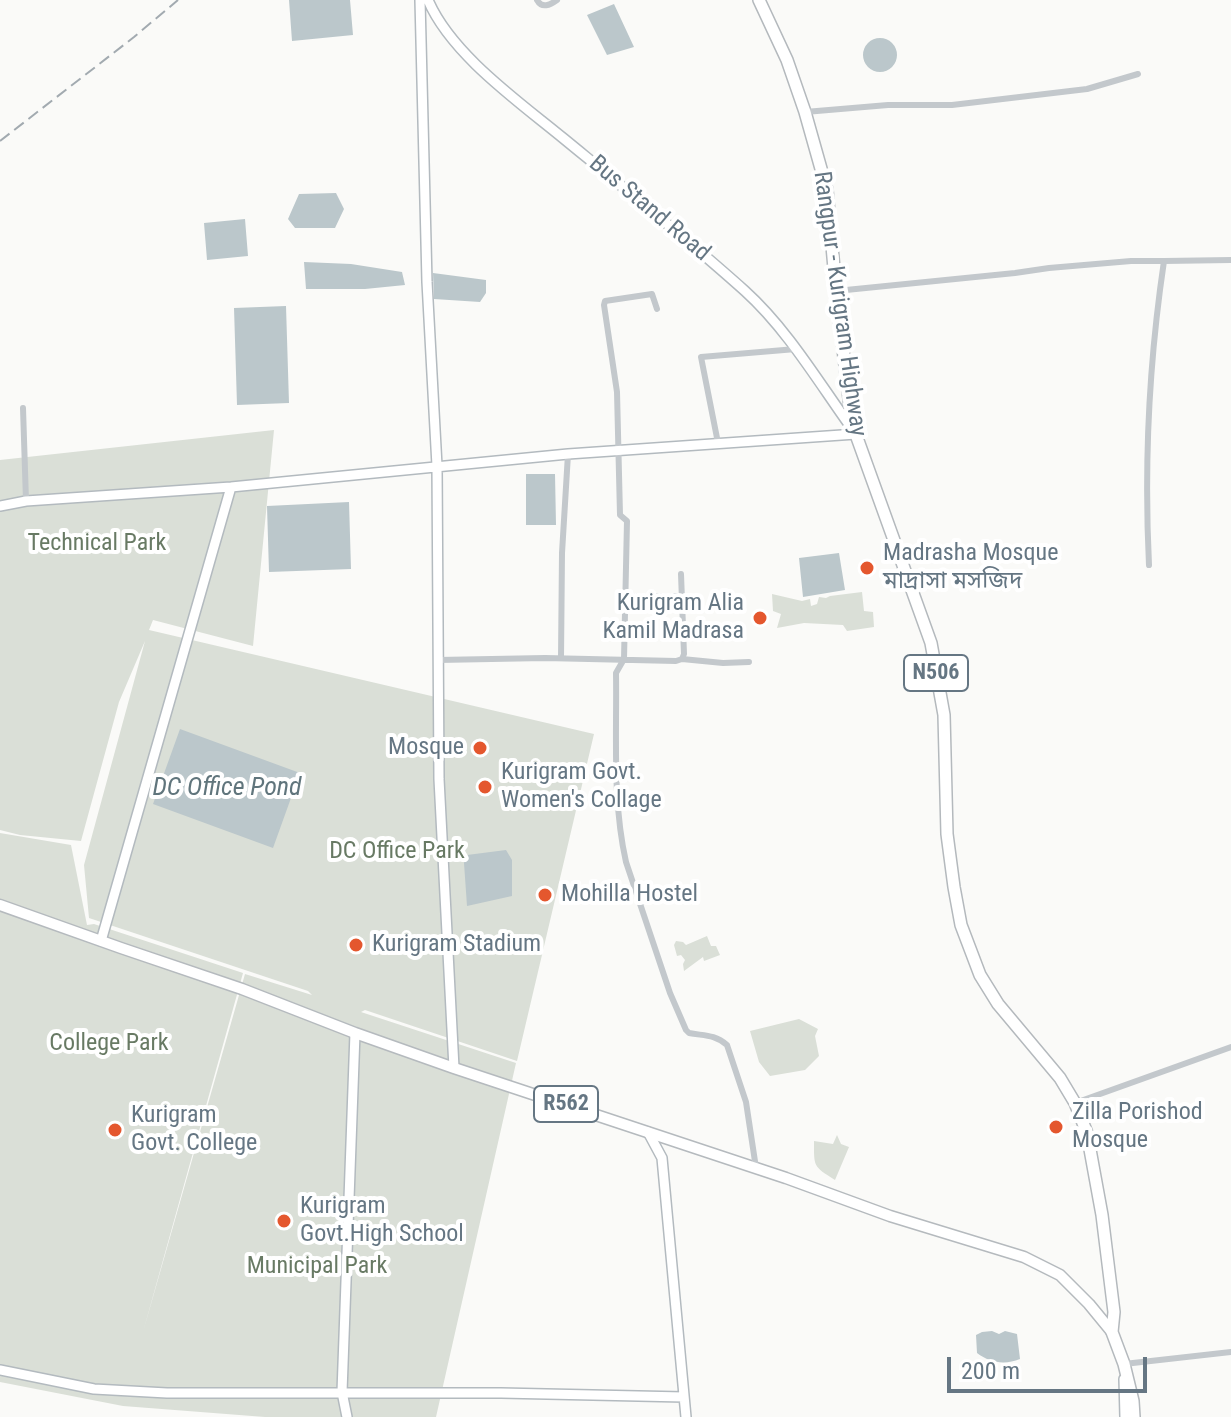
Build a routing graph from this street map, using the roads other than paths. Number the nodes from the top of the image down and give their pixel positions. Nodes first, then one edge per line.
1 (420, 0) edge
2 (428, 0) edge
3 (537, 0) edge
4 (557, 0) edge
5 (759, 0) edge
6 (1138, 74) dead end
7 (805, 112) junction
8 (1231, 260) edge
9 (1164, 261) junction
10 (836, 291) junction
11 (657, 309) dead end
12 (796, 349) junction
13 (23, 408) dead end
14 (856, 433) junction
15 (718, 443) junction
16 (618, 452) junction
17 (568, 454) junction
18 (437, 466) junction
19 (231, 487) junction
20 (26, 501) junction
21 (0, 506) edge
22 (1149, 565) dead end
23 (681, 574) dead end
24 (625, 596) junction
25 (682, 599) junction
26 (561, 658) junction
27 (624, 659) junction
28 (682, 659) junction
29 (438, 660) junction
30 (749, 662) dead end
31 (0, 905) edge
32 (101, 941) junction
33 (355, 1033) junction
34 (1231, 1047) edge
35 (454, 1068) junction
36 (1075, 1103) junction
37 (648, 1132) junction
38 (674, 1141) junction
39 (662, 1158) junction
40 (756, 1168) junction
41 (1112, 1332) junction
42 (1231, 1352) edge
43 (1124, 1364) junction
44 (0, 1370) edge
45 (342, 1392) junction
46 (684, 1397) junction
47 (347, 1417) edge
48 (686, 1417) edge
49 (1125, 1417) edge
50 (1134, 1417) edge

1 - 18 street
2 - 12 street, Bus Stand Road
3 - 4 street
5 - 7 highway, Rangpur - Kurigram Highway / N506
6 - 7 street
7 - 10 highway, Rangpur - Kurigram Highway / N506
8 - 9 street
9 - 10 street
9 - 22 street
10 - 14 highway, Rangpur - Kurigram Highway / N506
11 - 16 street
12 - 14 street, Bus Stand Road
12 - 15 street
13 - 20 street
14 - 15 street
14 - 36 highway, Rangpur - Kurigram Highway / N506
15 - 16 street
16 - 17 street
16 - 24 street
17 - 18 street
17 - 26 street
18 - 19 street
18 - 29 street
19 - 20 street
19 - 32 street
20 - 21 street
23 - 25 street
24 - 25 street
24 - 27 street
25 - 28 street
26 - 27 street
26 - 29 street
27 - 28 street
27 - 40 street
28 - 30 street
29 - 35 street
31 - 32 main road, R562
32 - 33 main road, R562
33 - 35 main road, R562
33 - 45 street
34 - 36 street
35 - 37 main road, R562
36 - 41 highway, Rangpur - Kurigram Highway / N506
37 - 38 main road, R562
37 - 39 street
38 - 39 street
38 - 40 main road, R562
39 - 46 street
40 - 41 main road, R562
41 - 43 highway, Rangpur - Kurigram Highway
42 - 43 street
43 - 49 street
43 - 50 highway, Rangpur - Kurigram Highway
44 - 45 street
45 - 46 street
45 - 47 street
46 - 48 street

